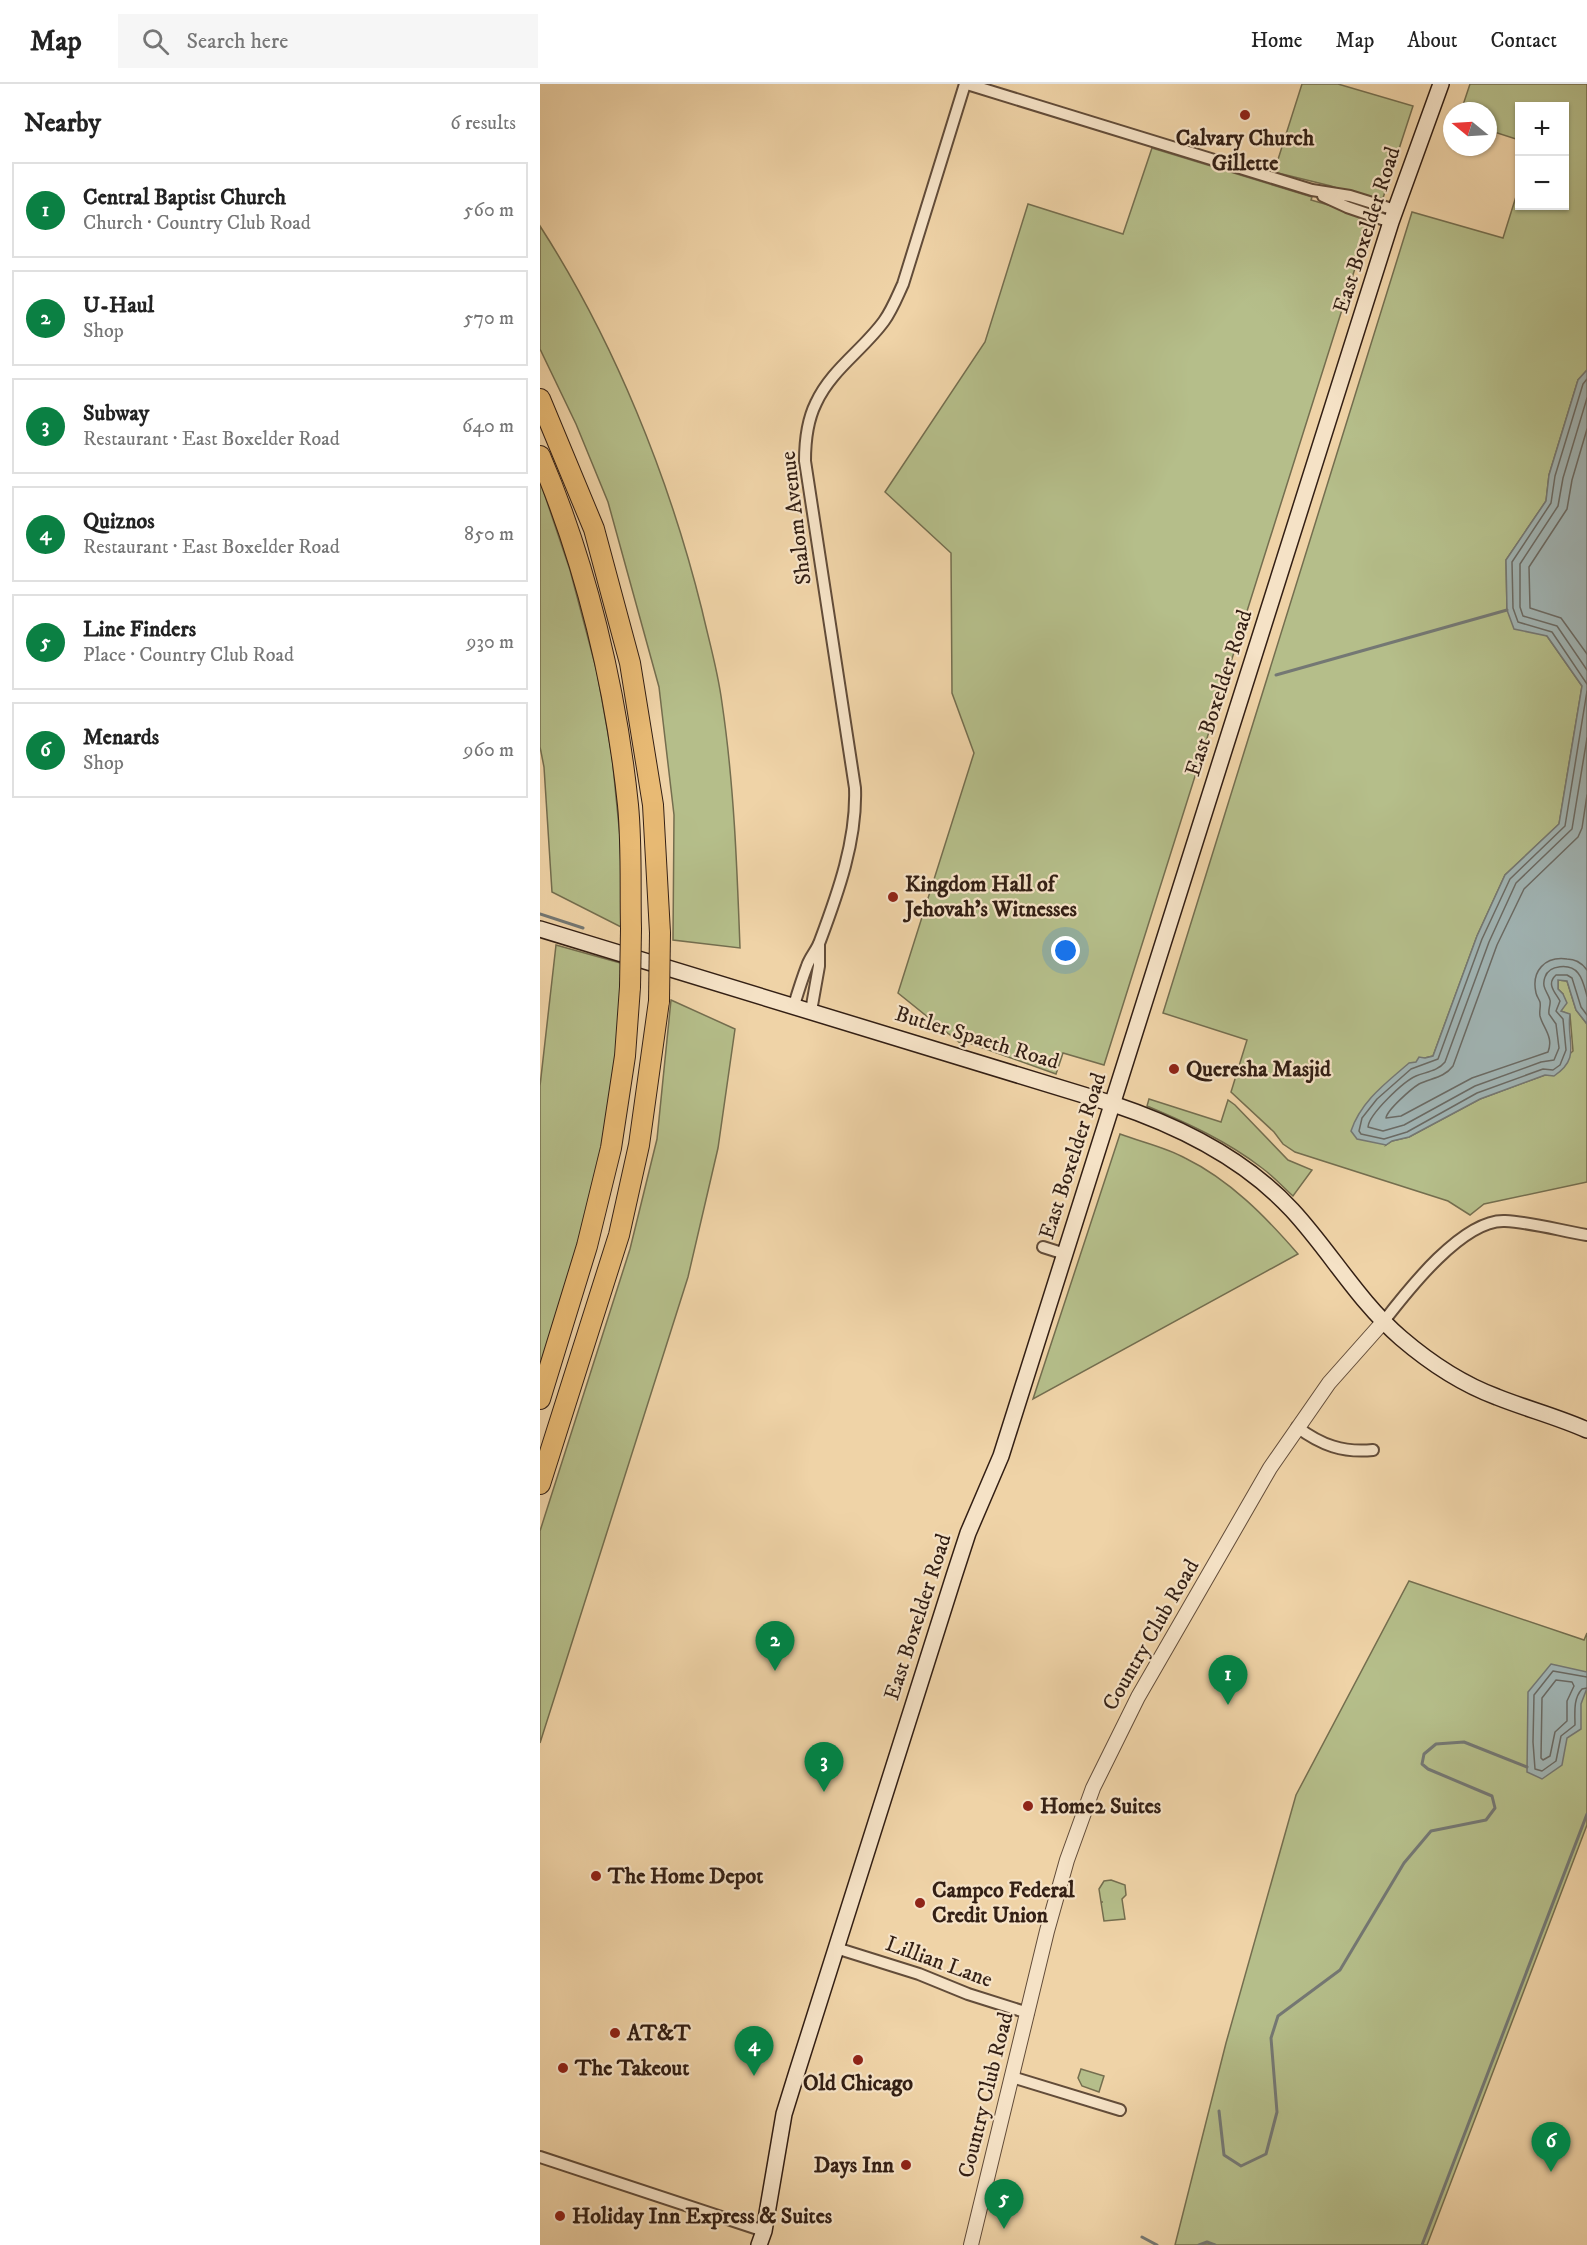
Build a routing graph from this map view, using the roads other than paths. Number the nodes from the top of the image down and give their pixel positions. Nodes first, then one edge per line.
1 (966, 84) edge
2 (1441, 84) edge
3 (1393, 216) junction
4 (540, 399) edge
5 (540, 456) edge
6 (540, 928) edge
7 (819, 944) junction
8 (794, 1005) junction
9 (811, 1011) junction
10 (1113, 1104) junction
11 (1587, 1235) edge
12 (1043, 1247) dead end
13 (1065, 1254) junction
14 (1384, 1321) junction
15 (540, 1399) edge
16 (1297, 1427) junction
17 (1587, 1430) edge
18 (1373, 1450) dead end
19 (540, 1484) edge
20 (837, 1948) junction
21 (1028, 2013) junction
22 (1012, 2077) junction
23 (1120, 2110) dead end
24 (540, 2157) edge
25 (762, 2238) edge
26 (971, 2245) edge

1 - 3 street
1 - 7 street, Shalom Avenue
2 - 3 main road, East Boxelder Road
3 - 10 main road, East Boxelder Road
4 - 19 highway, bridge
5 - 15 highway, bridge
6 - 8 main road, Butler Spaeth Road
7 - 8 street, Shalom Avenue
7 - 9 street, Shalom Avenue
8 - 9 main road, Butler Spaeth Road
9 - 10 main road, Butler Spaeth Road
10 - 13 main road, East Boxelder Road
10 - 14 main road, Butler Spaeth Road
11 - 14 street, Country Club Road
12 - 13 street
13 - 20 main road, East Boxelder Road
14 - 16 street, Country Club Road
14 - 17 main road, Butler Spaeth Road
16 - 18 street
16 - 21 street, Country Club Road
20 - 21 street, Lillian Lane
20 - 25 main road, East Boxelder Road
21 - 22 street, Country Club Road
22 - 23 street
22 - 26 street, Country Club Road
24 - 25 street

